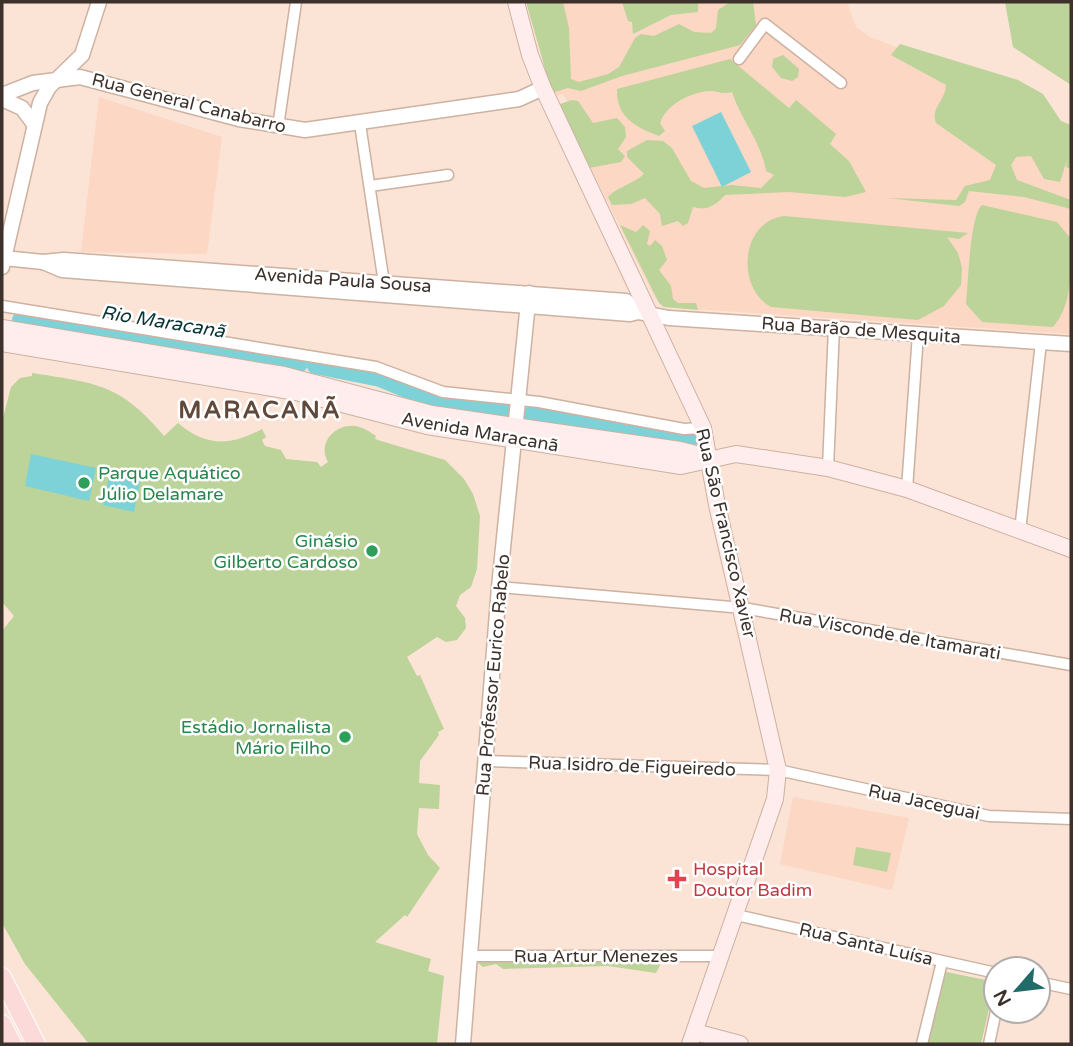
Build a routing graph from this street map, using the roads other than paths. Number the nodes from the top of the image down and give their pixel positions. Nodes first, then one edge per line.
1 (99, 2) edge
2 (296, 2) edge
3 (516, 2) edge
4 (740, 59) dead end
5 (59, 78) junction
6 (841, 83) dead end
7 (543, 88) junction
8 (2, 97) edge
9 (34, 124) junction
10 (360, 124) junction
11 (278, 127) junction
12 (448, 175) dead end
13 (370, 186) junction
14 (2, 261) edge
15 (385, 289) junction
16 (529, 299) junction
17 (2, 306) edge
18 (644, 313) junction
19 (834, 327) junction
20 (918, 334) junction
21 (3, 339) edge
22 (1041, 342) junction
23 (1071, 344) edge
24 (517, 400) junction
25 (703, 428) junction
26 (514, 432) junction
27 (711, 458) junction
28 (828, 468) junction
29 (907, 489) junction
30 (1020, 531) junction
31 (1068, 550) edge
32 (499, 587) junction
33 (743, 608) junction
34 (1071, 665) edge
35 (486, 761) junction
36 (778, 770) junction
37 (1071, 819) edge
38 (736, 915) junction
39 (470, 956) junction
40 (721, 956) junction
41 (942, 962) junction
42 (982, 970) edge
43 (2, 977) edge
44 (1052, 985) edge
45 (1071, 989) edge
46 (8, 1002) edge
47 (2, 1024) edge
48 (993, 1025) edge
49 (693, 1038) edge
50 (12, 1044) edge
51 (36, 1044) edge
52 (463, 1044) edge
53 (740, 1044) edge
54 (922, 1044) edge
55 (989, 1044) edge

1 - 5 street
2 - 11 street
3 - 7 main road, Rua São Francisco Xavier
4 - 6 street
5 - 8 street, Rua General Canabarro
5 - 9 street
5 - 11 street, Rua General Canabarro
7 - 10 street, Rua General Canabarro
7 - 18 main road, Rua São Francisco Xavier
8 - 9 street
9 - 14 street
10 - 11 street, Rua General Canabarro
10 - 13 street
12 - 13 street
13 - 15 street
14 - 15 street, Avenida Paula Sousa
15 - 16 street, Avenida Paula Sousa
16 - 18 street, Avenida Paula Sousa
16 - 24 street, Rua Professor Eurico Rabelo
17 - 24 street, Avenida Maracanã
18 - 19 street, Rua Barão de Mesquita
18 - 25 main road, Rua São Francisco Xavier
19 - 20 street, Rua Barão de Mesquita
19 - 28 street
20 - 22 street, Rua Barão de Mesquita
20 - 29 street
21 - 26 main road, Avenida Maracanã
22 - 23 street, Rua Barão de Mesquita
22 - 30 street
24 - 25 street, Avenida Maracanã
24 - 26 street, Rua Professor Eurico Rabelo
25 - 27 main road, Rua São Francisco Xavier
26 - 27 main road, Avenida Maracanã
26 - 32 street, Rua Professor Eurico Rabelo
27 - 28 main road, Avenida Maracanã
27 - 33 main road, Rua São Francisco Xavier
28 - 29 main road, Avenida Maracanã
29 - 30 main road, Avenida Maracanã
30 - 31 main road, Avenida Maracanã
32 - 33 street, Rua Visconde de Itamarati
32 - 35 street, Rua Professor Eurico Rabelo
33 - 34 street, Rua Visconde de Itamarati
33 - 36 main road, Rua São Francisco Xavier
35 - 36 street, Rua Isidro de Figueiredo
35 - 39 street, Rua Professor Eurico Rabelo
36 - 37 street, Rua Jaceguai
36 - 38 main road, Rua São Francisco Xavier
38 - 40 main road, Rua São Francisco Xavier
38 - 41 street, Rua Santa Luísa
39 - 40 street, Rua Artur Menezes
39 - 52 street, Rua Professor Eurico Rabelo
40 - 49 main road, Rua São Francisco Xavier
41 - 42 street, Rua Santa Luísa
41 - 54 street
43 - 46 main road
44 - 45 street
46 - 51 main road
47 - 50 main road
48 - 55 street
49 - 53 main road

